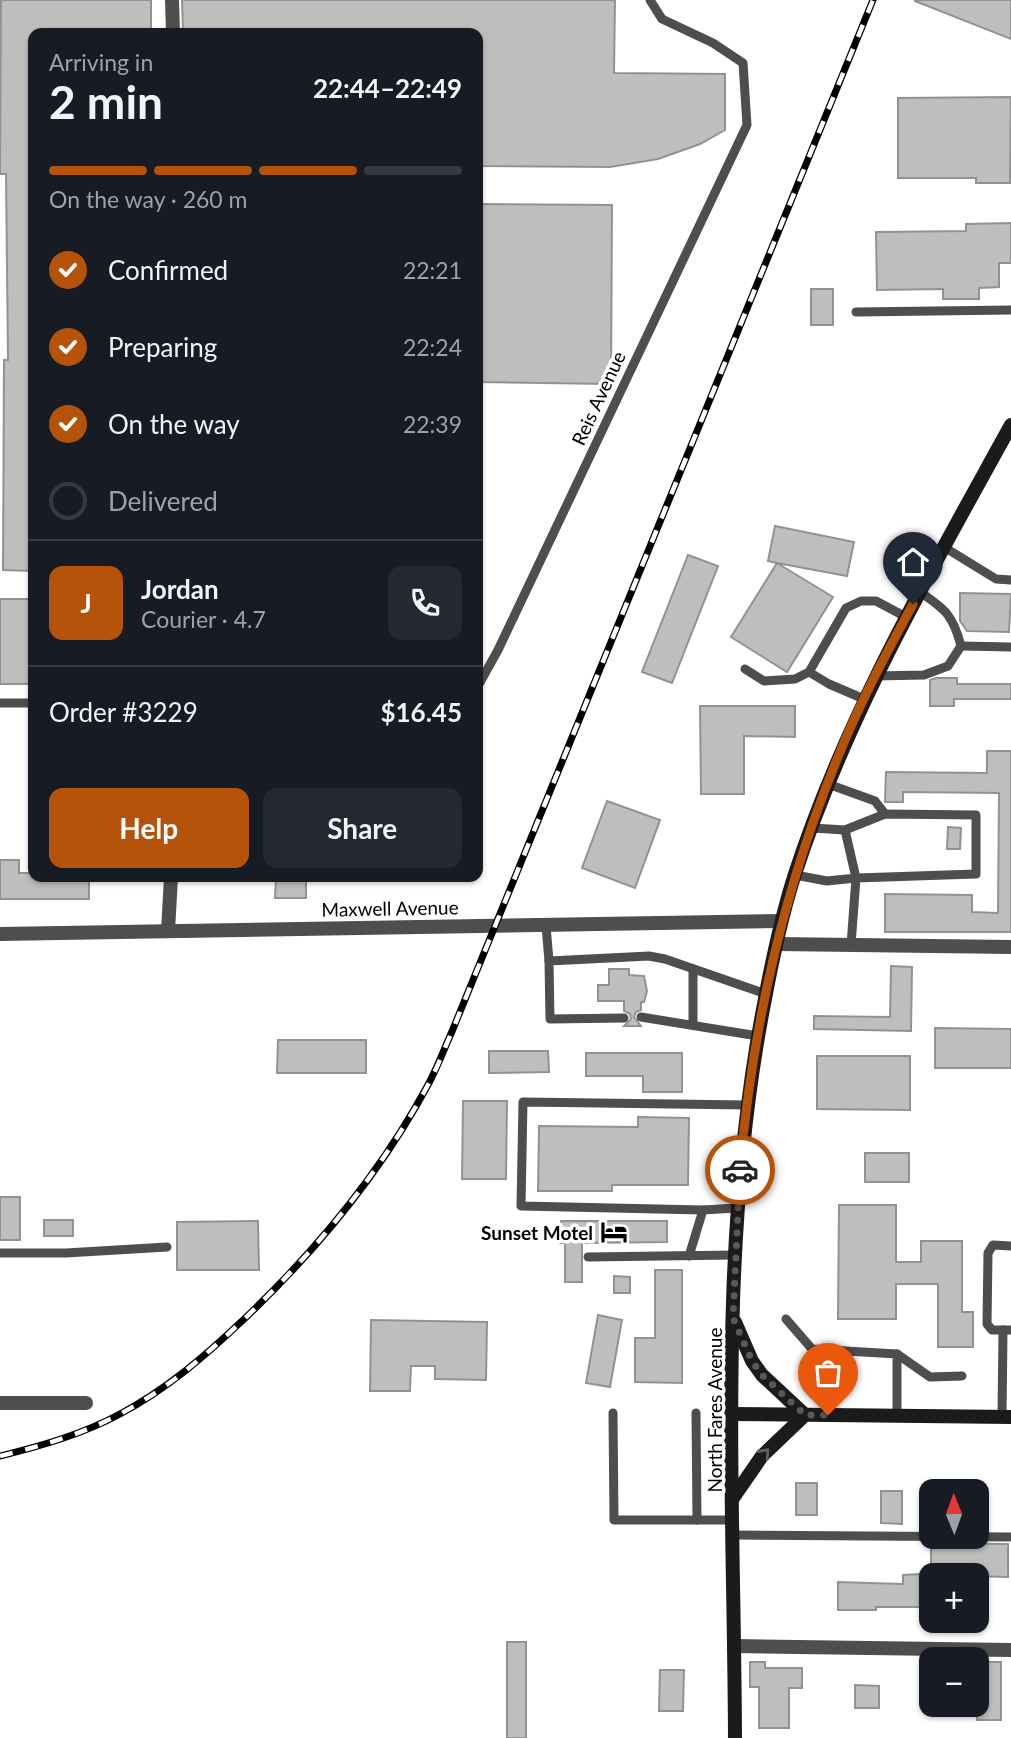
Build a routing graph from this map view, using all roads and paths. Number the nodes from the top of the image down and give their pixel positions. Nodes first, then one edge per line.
1 (172, 0) edge
2 (650, 0) edge
3 (173, 28) edge
4 (1011, 310) edge
5 (856, 312) dead end
6 (1011, 425) edge
7 (944, 547) junction
8 (1011, 580) edge
9 (920, 592) junction
10 (906, 617) junction
11 (961, 646) junction
12 (1011, 647) edge
13 (745, 669) dead end
14 (809, 672) junction
15 (483, 676) edge
16 (875, 676) junction
17 (864, 699) junction
18 (0, 703) edge
19 (28, 703) edge
20 (828, 785) junction
21 (885, 814) junction
22 (812, 828) junction
23 (845, 830) junction
24 (795, 876) junction
25 (856, 877) junction
26 (171, 882) edge
27 (781, 921) junction
28 (546, 926) junction
29 (168, 930) junction
30 (0, 934) edge
31 (777, 944) junction
32 (851, 945) junction
33 (1011, 947) edge
34 (550, 961) junction
35 (693, 969) junction
36 (766, 994) junction
37 (641, 1017) dead end
38 (624, 1018) dead end
39 (693, 1024) junction
40 (758, 1036) junction
41 (747, 1105) junction
42 (737, 1208) junction
43 (703, 1210) junction
44 (1011, 1246) edge
45 (167, 1247) dead end
46 (0, 1253) edge
47 (734, 1255) junction
48 (689, 1256) junction
49 (588, 1257) dead end
50 (733, 1318) junction
51 (786, 1319) dead end
52 (1007, 1330) edge
53 (897, 1354) junction
54 (962, 1377) dead end
55 (0, 1403) edge
56 (86, 1403) dead end
57 (613, 1413) dead end
58 (696, 1413) dead end
59 (732, 1414) junction
60 (805, 1415) junction
61 (897, 1416) junction
62 (1006, 1417) edge
63 (733, 1499) junction
64 (697, 1520) junction
65 (733, 1528) junction
66 (1011, 1537) edge
67 (735, 1646) junction
68 (1011, 1650) edge
69 (735, 1738) edge

1 - 3 street
2 - 15 lane, Reis Avenue
4 - 5 lane
6 - 7 street, North Fares Avenue
7 - 8 lane
7 - 9 street, North Fares Avenue
9 - 10 street, North Fares Avenue
9 - 11 lane
10 - 14 lane
10 - 16 street, North Fares Avenue
11 - 12 lane
11 - 16 lane
13 - 14 lane
14 - 17 lane
16 - 17 street, North Fares Avenue
17 - 20 street, North Fares Avenue
18 - 19 lane
20 - 21 lane
20 - 22 street, North Fares Avenue
21 - 23 lane
21 - 25 lane
22 - 23 lane
22 - 24 street, North Fares Avenue
23 - 25 lane
24 - 25 lane
24 - 27 street, North Fares Avenue
25 - 32 lane
26 - 29 street
27 - 28 street, Maxwell Avenue
27 - 31 street, North Fares Avenue
28 - 29 street, Maxwell Avenue
28 - 34 lane
29 - 30 street, Maxwell Avenue
31 - 32 street
31 - 36 street, North Fares Avenue
32 - 33 street
34 - 35 lane
34 - 38 lane
35 - 36 lane
35 - 39 lane
36 - 40 street, North Fares Avenue
37 - 39 lane
39 - 40 lane
40 - 41 street, North Fares Avenue
41 - 42 street, North Fares Avenue
41 - 43 lane
42 - 43 lane
42 - 47 street, North Fares Avenue
43 - 48 lane
44 - 52 lane
45 - 46 lane
47 - 48 lane
47 - 50 street, North Fares Avenue
48 - 49 lane
50 - 59 street, North Fares Avenue
50 - 60 street
51 - 53 lane
52 - 62 lane
53 - 54 lane
53 - 61 lane
55 - 56 street
57 - 64 lane
58 - 64 lane
59 - 60 street
59 - 63 street, North Fares Avenue
60 - 61 street
63 -> 60 street
61 - 62 street
63 - 65 street, North Fares Avenue
64 - 65 lane
65 - 66 lane
65 - 67 street, North Fares Avenue
67 - 68 street
67 - 69 street, North Fares Avenue

